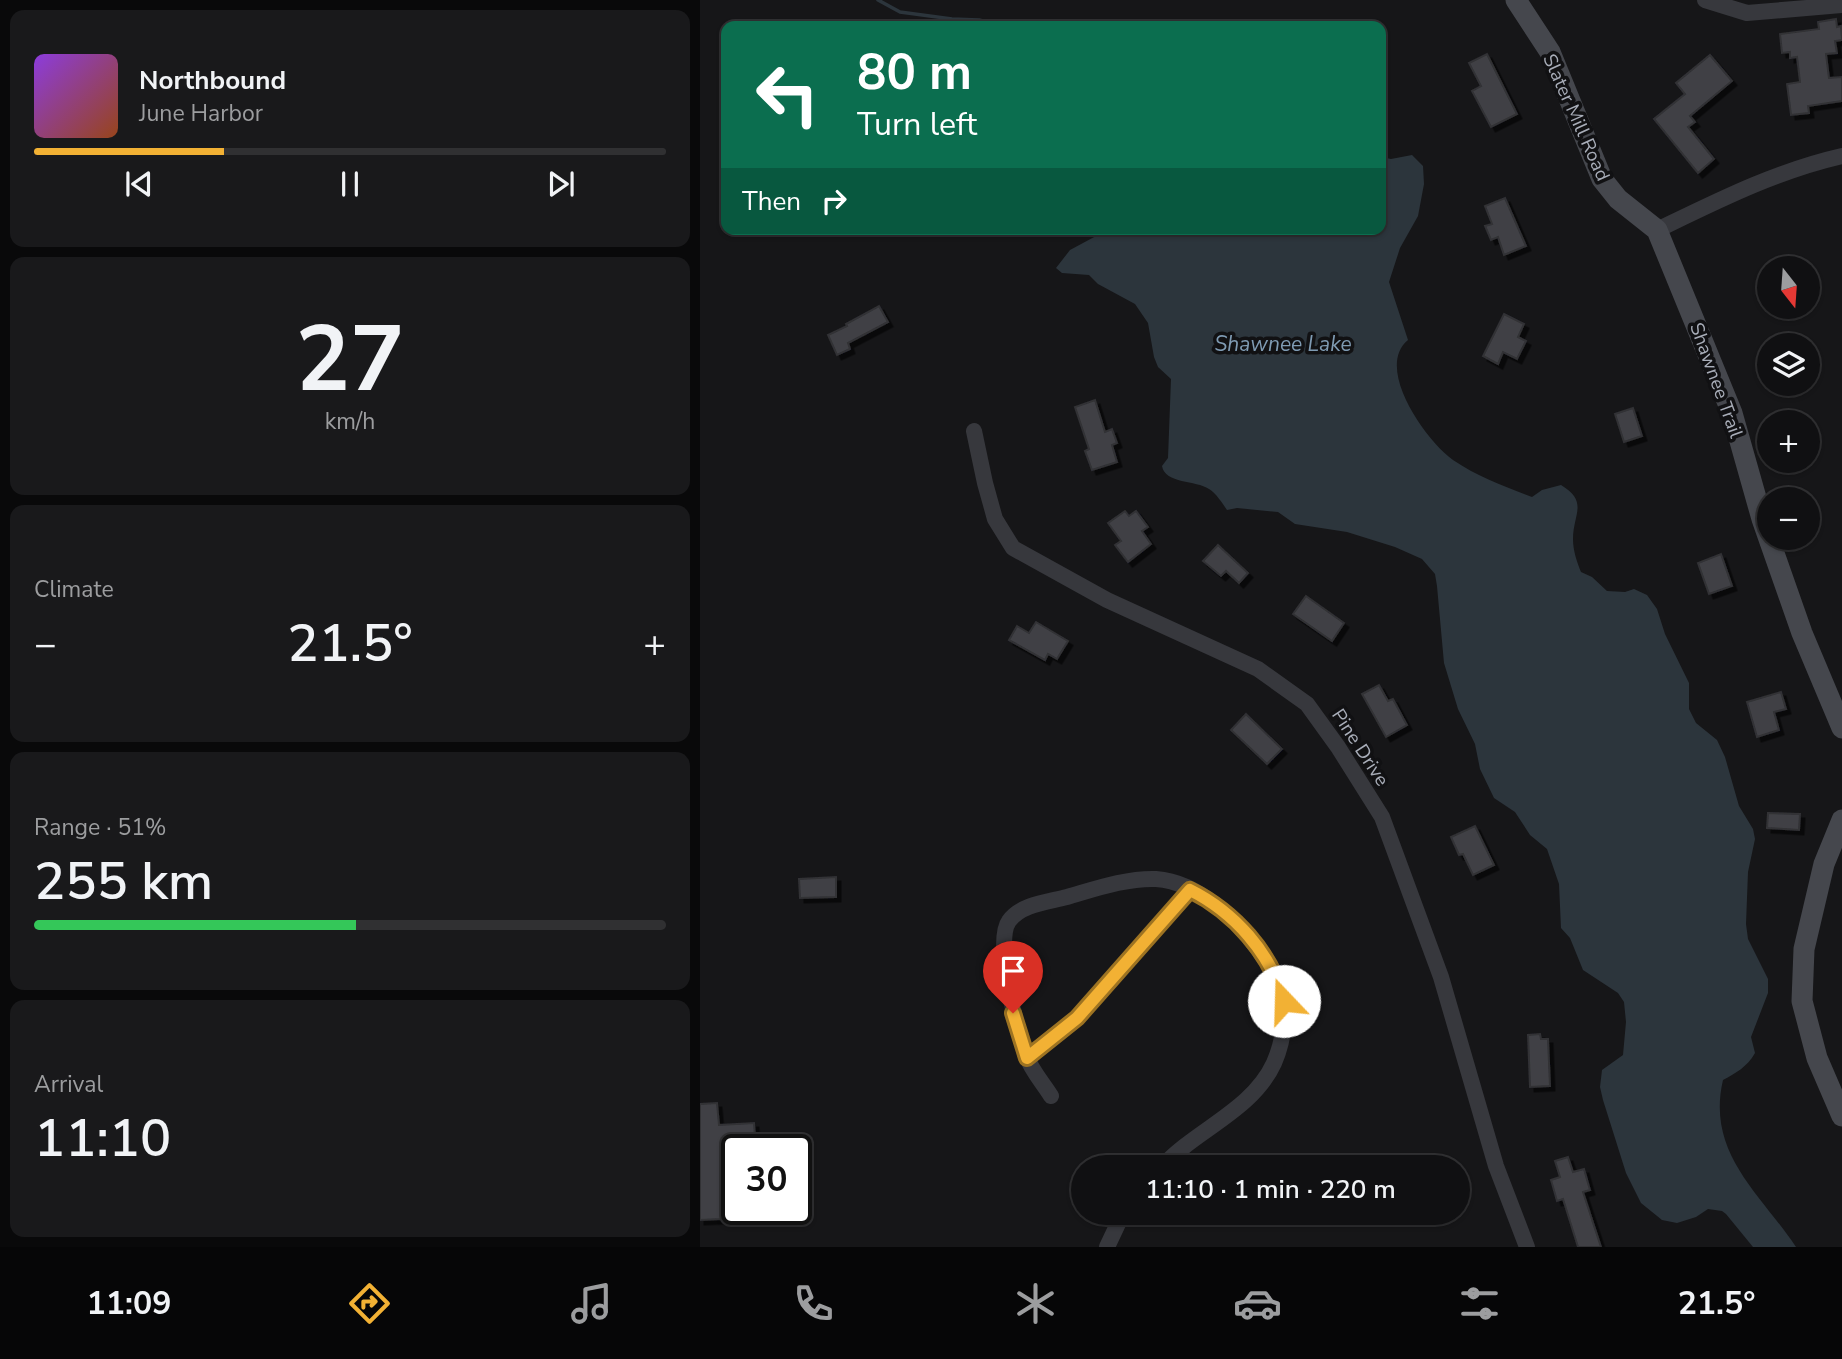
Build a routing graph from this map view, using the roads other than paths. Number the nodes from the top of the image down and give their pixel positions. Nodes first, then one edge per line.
1 (1516, 0) edge
2 (1705, 0) edge
3 (1842, 5) edge
4 (1842, 156) edge
5 (1657, 230) junction
6 (974, 431) dead end
7 (1842, 728) edge
8 (1842, 820) edge
9 (1190, 890) junction
10 (1027, 1058) junction
11 (1051, 1096) dead end
12 (1842, 1116) edge
13 (1174, 1155) edge
14 (1117, 1225) edge
15 (1107, 1247) edge
16 (1527, 1247) edge

1 - 5 street, Slater Mill Road
2 - 3 street
4 - 5 street
5 - 7 street, Shawnee Trail
6 - 16 street, Pine Drive
8 - 12 street
9 - 10 street
9 - 10 street
9 - 13 street
10 - 11 street
14 - 15 street

